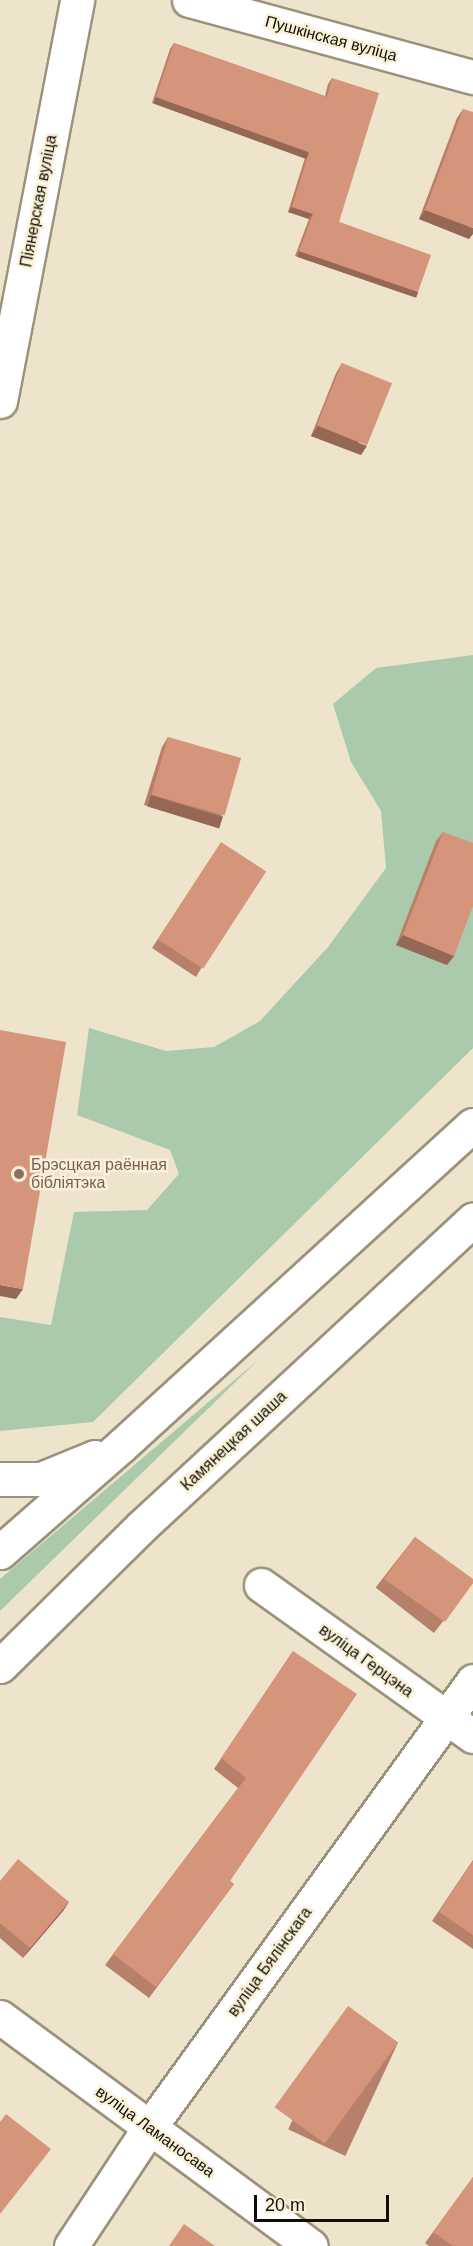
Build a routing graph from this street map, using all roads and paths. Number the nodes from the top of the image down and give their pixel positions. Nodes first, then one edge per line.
1 (77, 0) edge
2 (189, 0) edge
3 (473, 77) edge
4 (0, 401) edge
5 (473, 1125) edge
6 (473, 1220) edge
7 (121, 1446) junction
8 (0, 1479) edge
9 (0, 1552) edge
10 (261, 1585) dead end
11 (0, 1666) edge
12 (473, 1681) edge
13 (460, 1728) edge
14 (0, 2017) edge
15 (149, 2128) junction
16 (71, 2246) edge
17 (311, 2246) edge

1 - 4 main road, Піянерская вуліца
2 - 3 main road, Пушкінская вуліца
5 - 7 main road
6 - 11 main road, Камянецкая шаша
7 - 8 main road
7 - 9 main road
10 - 13 main road, вуліца Герцэна
12 - 13 main road, вуліца Бялінскага
13 - 15 main road, вуліца Бялінскага
14 - 15 main road, вуліца Ламаносава
15 - 16 main road, вуліца Бялінскага
15 - 17 main road, вуліца Ламаносава

